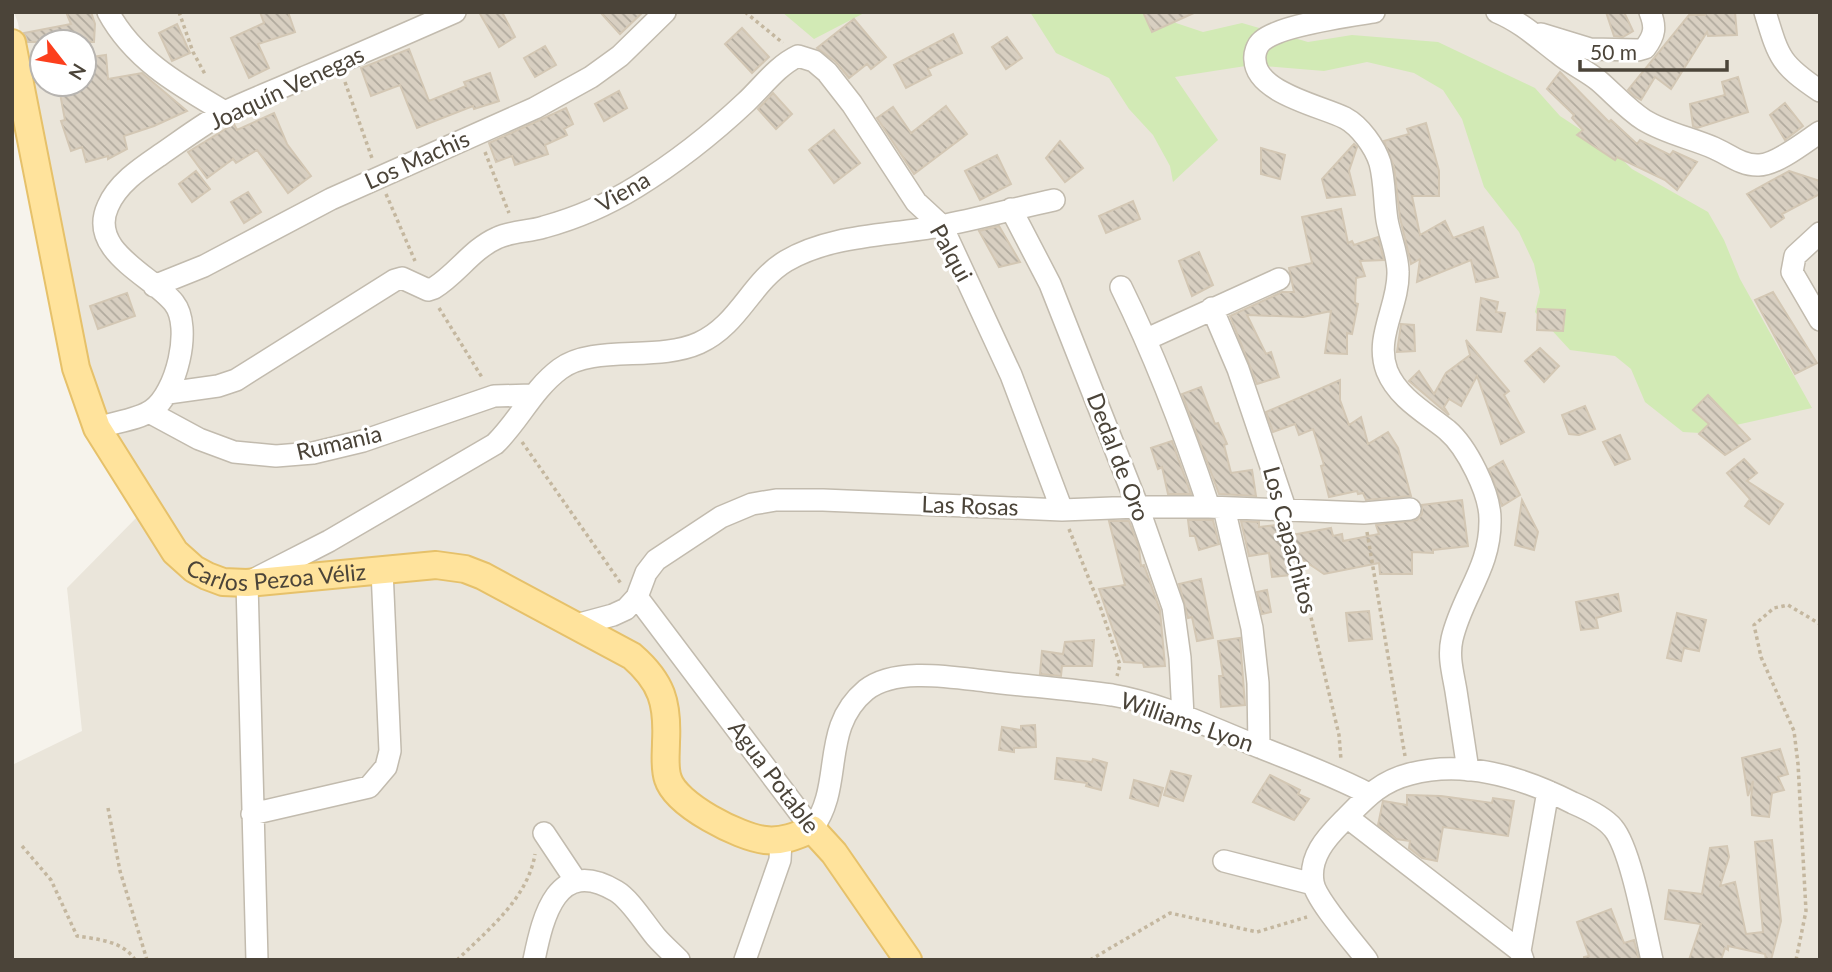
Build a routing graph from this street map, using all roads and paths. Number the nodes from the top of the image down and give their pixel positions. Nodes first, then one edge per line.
1 (108, 12) edge
2 (179, 12) edge
3 (456, 12) edge
4 (665, 12) edge
5 (745, 12) edge
6 (1374, 12) edge
7 (1497, 12) edge
8 (1650, 12) edge
9 (1765, 12) edge
10 (1532, 31) junction
11 (12, 43) edge
12 (798, 56) junction
13 (206, 76) dead end
14 (1820, 92) edge
15 (225, 112) junction
16 (1820, 132) edge
17 (478, 134) junction
18 (1054, 200) dead end
19 (1011, 209) junction
20 (942, 226) junction
21 (515, 232) junction
22 (1820, 233) edge
23 (1279, 279) dead end
24 (155, 286) junction
25 (1121, 288) dead end
26 (428, 290) junction
27 (1212, 308) junction
28 (1820, 320) edge
29 (1147, 339) junction
30 (168, 393) junction
31 (532, 395) junction
32 (494, 396) junction
33 (149, 412) junction
34 (97, 428) junction
35 (512, 428) junction
36 (1138, 507) junction
37 (1216, 508) junction
38 (1410, 509) dead end
39 (1062, 510) junction
40 (1286, 511) junction
41 (1364, 513) junction
42 (382, 570) junction
43 (247, 583) junction
44 (637, 597) junction
45 (1820, 624) edge
46 (576, 625) junction
47 (1112, 695) junction
48 (1183, 716) junction
49 (1259, 747) junction
50 (1468, 770) junction
51 (1408, 774) junction
52 (1336, 779) junction
53 (1548, 791) junction
54 (1369, 793) junction
55 (108, 808) dead end
56 (252, 814) junction
57 (1347, 817) junction
58 (812, 829) junction
59 (544, 833) joint
60 (781, 840) junction
61 (22, 846) dead end
62 (1224, 861) dead end
63 (576, 881) junction
64 (1313, 884) junction
65 (1329, 910) junction
66 (1522, 956) edge
67 (135, 960) edge
68 (147, 960) edge
69 (257, 960) edge
70 (457, 960) edge
71 (534, 960) edge
72 (679, 960) edge
73 (745, 960) edge
74 (908, 960) edge
75 (1090, 960) edge
76 (1367, 960) edge
77 (1652, 960) edge
78 (1796, 960) edge

1 - 15 street
2 - 13 path
3 - 15 street, Joaquín Venegas
4 - 17 street, Los Machis
5 - 12 path
6 - 50 street
7 - 10 street
8 - 10 street
9 - 14 street
10 - 16 street
11 - 34 main road, Carlos Pezoa Véliz
12 - 20 street, Palqui
12 - 21 street, Viena
15 - 24 street, Joaquín Venegas
17 - 21 path
17 - 24 street, Los Machis
18 - 19 street
19 - 20 street
19 - 36 street, Dedal de Oro
20 - 31 street
20 - 39 street, Palqui
21 - 26 street, Viena
22 - 28 street
23 - 27 street
24 - 30 street, Joaquín Venegas
25 - 29 street
26 - 30 street
26 - 32 path
27 - 29 street
27 - 40 street, Los Capachitos
29 - 37 street
30 - 33 street, Joaquín Venegas
31 - 32 street, Rumania
31 - 35 street
32 - 33 street, Rumania
33 - 34 street, Joaquín Venegas
34 - 43 main road, Carlos Pezoa Véliz
35 - 43 street
35 - 44 path
36 - 37 street, Las Rosas
36 - 39 street, Las Rosas
36 - 48 street, Dedal de Oro
37 - 40 street, Las Rosas
37 - 49 street
38 - 41 street, Las Rosas
39 - 44 street, Las Rosas
39 - 47 path
40 - 41 street, Las Rosas
40 - 52 path, Los Capachitos
41 - 51 path
42 - 43 main road, Carlos Pezoa Véliz
42 - 46 main road, Carlos Pezoa Véliz
42 - 56 street
43 - 56 street
44 - 46 street
44 - 58 street, Agua Potable
45 - 78 path
46 - 60 main road, Carlos Pezoa Véliz
47 - 48 street, Williams Lyon
47 - 58 street, Williams Lyon
48 - 49 street, Williams Lyon
49 - 52 street, Williams Lyon
50 - 51 street
50 - 53 street
51 - 54 street
52 - 54 street, Williams Lyon
53 - 66 street
53 - 77 street
54 - 57 street
55 - 68 path
56 - 69 street
57 - 64 street
57 - 66 street
58 - 60 main road, Carlos Pezoa Véliz
58 - 74 main road, Agua Potable
59 - 63 street
59 - 70 path
60 - 73 street
61 - 67 path
62 - 64 street
63 - 71 street
63 - 72 street
64 - 65 street
65 - 75 path
65 - 76 street

